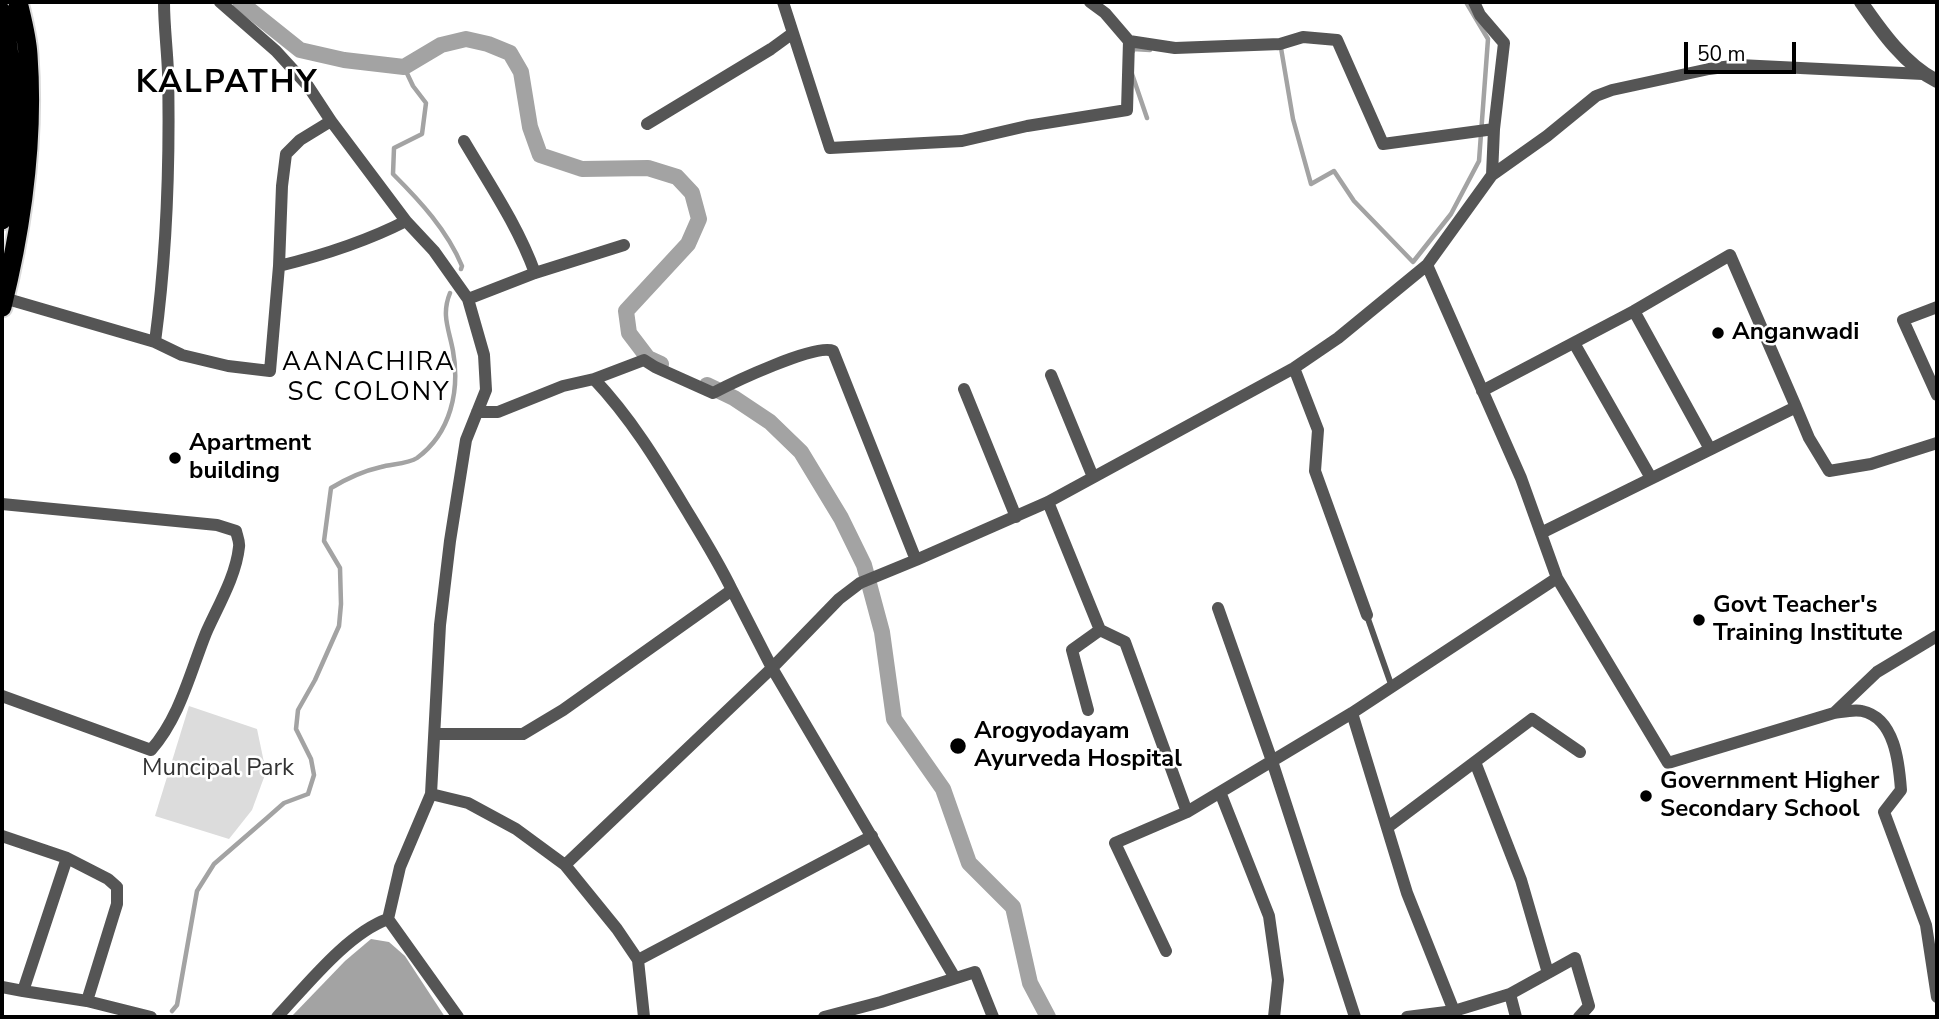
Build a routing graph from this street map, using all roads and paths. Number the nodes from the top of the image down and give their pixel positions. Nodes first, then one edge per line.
1 (18, 2) edge
2 (164, 2) edge
3 (220, 2) edge
4 (783, 2) edge
5 (1090, 2) edge
6 (1474, 2) edge
7 (1861, 2) edge
8 (2, 12) edge
9 (793, 33) junction
10 (1129, 41) junction
11 (1923, 74) junction
12 (1937, 81) edge
13 (331, 121) junction
14 (647, 124) dead end
15 (1494, 129) junction
16 (464, 141) dead end
17 (1492, 175) junction
18 (2, 220) edge
19 (406, 221) junction
20 (624, 245) dead end
21 (1427, 265) junction
22 (279, 266) junction
23 (535, 273) junction
24 (468, 299) junction
25 (3, 302) edge
26 (1937, 307) edge
27 (1634, 311) junction
28 (155, 342) junction
29 (1574, 343) junction
30 (1294, 368) junction
31 (1051, 375) dead end
32 (594, 379) junction
33 (964, 389) dead end
34 (1482, 391) junction
35 (1937, 395) edge
36 (1796, 408) junction
37 (477, 412) junction
38 (1937, 443) edge
39 (1710, 449) junction
40 (1093, 477) junction
41 (1651, 478) junction
42 (1048, 502) junction
43 (2, 504) edge
44 (1016, 517) junction
45 (1541, 533) junction
46 (916, 560) junction
47 (1557, 578) junction
48 (732, 590) junction
49 (1218, 608) dead end
50 (1367, 615) joint
51 (1100, 630) junction
52 (1937, 636) edge
53 (772, 668) junction
54 (1392, 687) junction
55 (2, 696) edge
56 (1087, 710) dead end
57 (1352, 713) junction
58 (1834, 713) junction
59 (435, 734) junction
60 (1580, 752) dead end
61 (1272, 761) junction
62 (1475, 762) junction
63 (1220, 792) junction
64 (431, 794) junction
65 (1187, 812) junction
66 (1388, 827) junction
67 (2, 836) edge
68 (872, 836) junction
69 (67, 858) junction
70 (565, 865) junction
71 (388, 919) junction
72 (1166, 951) dead end
73 (638, 960) junction
74 (1548, 973) junction
75 (956, 978) junction
76 (2, 987) edge
77 (23, 991) junction
78 (1510, 993) junction
79 (1937, 997) edge
80 (86, 1001) junction
81 (1454, 1011) junction
82 (151, 1017) edge
83 (277, 1017) edge
84 (458, 1017) edge
85 (644, 1017) edge
86 (824, 1017) edge
87 (993, 1017) edge
88 (1274, 1017) edge
89 (1355, 1017) edge
90 (1408, 1017) edge
91 (1516, 1017) edge
92 (1579, 1017) edge

1 - 25 highway
2 - 28 street
3 - 13 street
4 - 9 street
5 - 10 street
6 - 15 street
7 - 11 street
8 - 18 highway
9 - 10 street
9 - 14 street
10 - 15 street
11 - 12 street
11 - 17 street
13 - 19 street
13 - 22 street
15 - 17 street
16 - 23 street
17 - 21 street
19 - 22 street
19 - 24 street
20 - 23 street
21 - 30 street
21 - 34 street
22 - 28 street
23 - 24 street
24 - 37 street
25 - 28 street
26 - 35 street
27 - 29 street
27 - 36 street
27 - 39 street
29 - 34 street
29 - 41 street
30 - 40 street
30 - 50 street
31 - 40 street
32 - 37 street
32 - 46 street
32 - 48 street
33 - 44 street
34 - 45 street
36 - 38 street
36 - 39 street
37 - 59 street
39 - 41 street
40 - 42 street
41 - 45 street
42 - 44 street
42 - 51 street
43 - 55 street
44 - 46 street
45 - 47 street
46 - 53 street
47 - 54 street
47 - 58 street
48 - 53 street
48 - 59 street
49 - 61 street
50 - 54 lane
51 - 56 street
51 - 65 street
52 - 58 street
53 - 68 street
53 - 70 street
54 - 57 street
57 - 61 street
57 - 66 street
58 - 79 street
59 - 64 street
60 - 62 street
61 - 63 street
61 - 89 street
62 - 66 street
62 - 74 street
63 - 65 street
63 - 88 street
64 - 70 street
64 - 71 street
65 - 72 street
66 - 81 street
67 - 69 street
68 - 73 street
68 - 75 street
69 - 77 street
69 - 80 street
70 - 73 street
71 - 83 street
71 - 84 street
73 - 85 street
74 - 78 street
74 - 92 street
75 - 86 street
75 - 87 street
76 - 77 street
77 - 80 street
78 - 81 street
78 - 91 street
80 - 82 street
81 - 90 street

